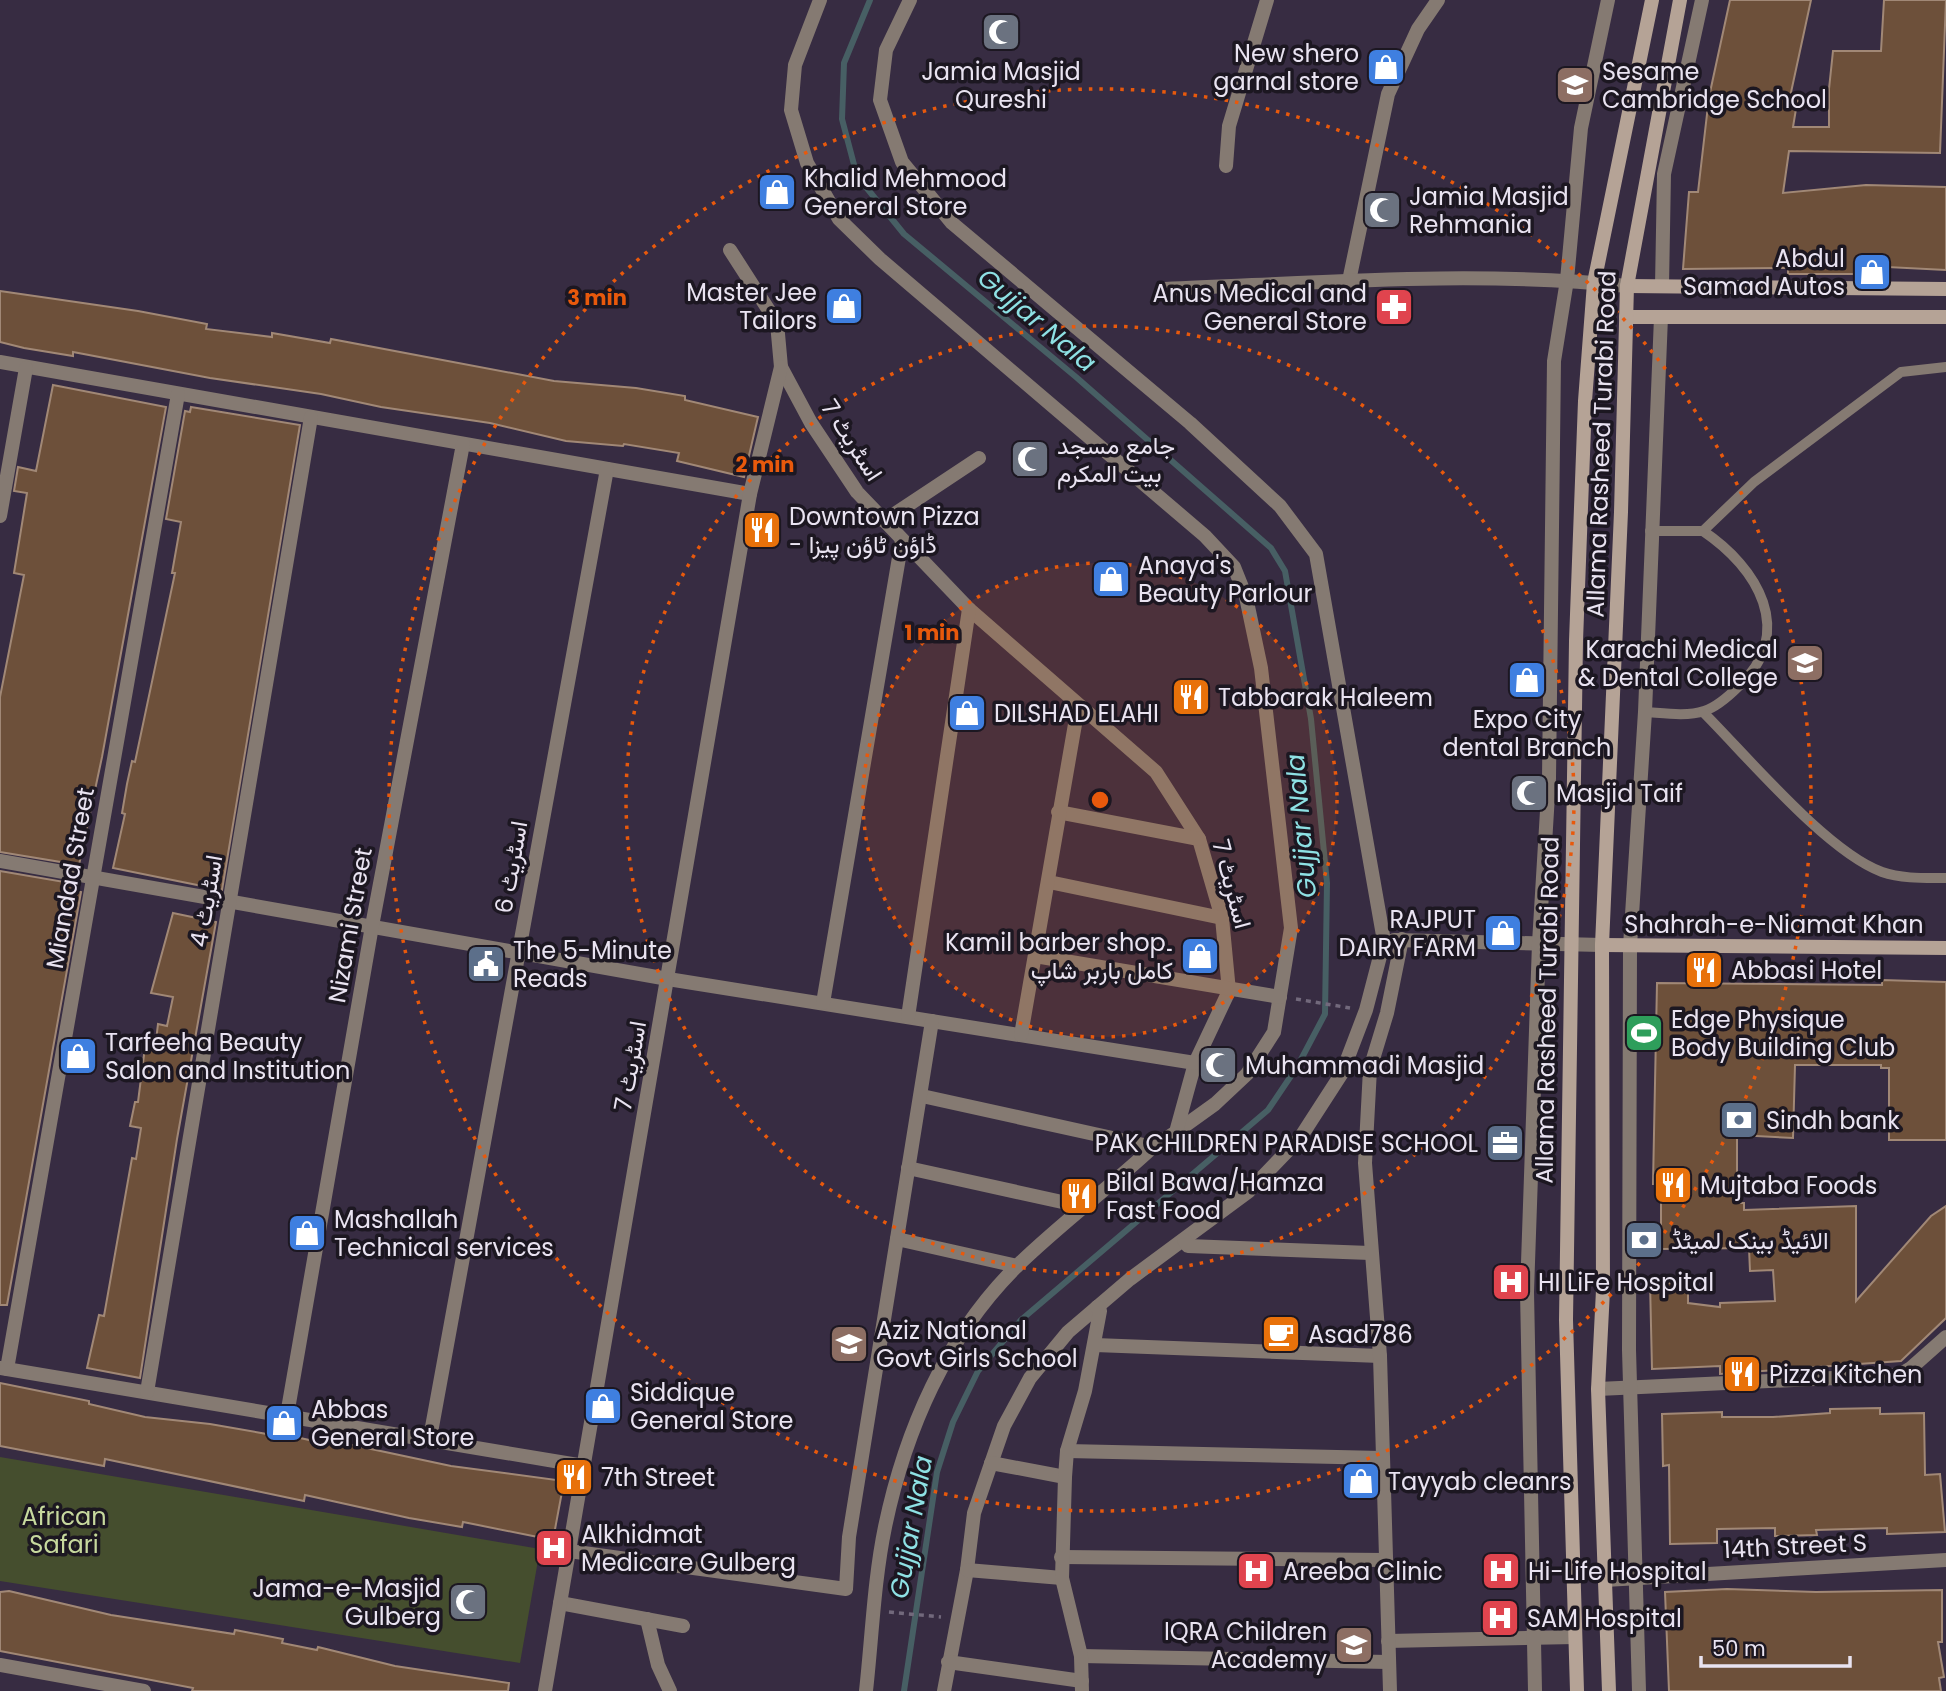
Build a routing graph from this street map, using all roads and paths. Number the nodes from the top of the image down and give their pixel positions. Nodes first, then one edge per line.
1 (820, 0) edge
2 (910, 0) edge
3 (1267, 0) edge
4 (1438, 0) edge
5 (1608, 0) edge
6 (1652, 0) edge
7 (1680, 0) edge
8 (1702, 0) edge
9 (1226, 166) dead end
10 (730, 250) dead end
11 (1567, 280) junction
12 (1349, 281) junction
13 (1594, 282) junction
14 (1627, 286) junction
15 (1662, 286) junction
16 (1165, 289) dead end
17 (1946, 289) edge
18 (1626, 317) junction
19 (1661, 317) junction
20 (1946, 317) edge
21 (0, 362) edge
22 (781, 367) junction
23 (1946, 367) edge
24 (26, 368) junction
25 (178, 394) junction
26 (310, 417) junction
27 (463, 444) junction
28 (979, 458) dead end
29 (607, 469) junction
30 (750, 494) junction
31 (0, 516) edge
32 (884, 522) junction
33 (1650, 531) junction
34 (1703, 531) junction
35 (902, 540) junction
36 (969, 609) junction
37 (1078, 707) junction
38 (1645, 712) junction
39 (1703, 712) junction
40 (1058, 812) junction
41 (1199, 839) junction
42 (0, 861) edge
43 (93, 878) junction
44 (1946, 878) edge
45 (1049, 882) junction
46 (229, 901) junction
47 (1222, 918) junction
48 (372, 926) junction
49 (1402, 939) junction
50 (1384, 941) junction
51 (1539, 943) junction
52 (1570, 944) junction
53 (1602, 945) junction
54 (1630, 946) junction
55 (1946, 948) edge
56 (519, 952) junction
57 (1035, 956) junction
58 (668, 979) junction
59 (1229, 991) junction
60 (1284, 998) junction
61 (823, 1003) junction
62 (1342, 1006) dead end
63 (1366, 1010) junction
64 (1387, 1013) junction
65 (908, 1017) junction
66 (932, 1021) junction
67 (1021, 1035) junction
68 (1195, 1063) junction
69 (922, 1096) junction
70 (1176, 1132) junction
71 (1153, 1147) junction
72 (908, 1168) junction
73 (1085, 1208) junction
74 (897, 1239) junction
75 (1184, 1240) junction
76 (1370, 1253) junction
77 (1017, 1266) junction
78 (1097, 1307) junction
79 (1946, 1336) edge
80 (1095, 1345) junction
81 (1380, 1356) junction
82 (4, 1369) edge
83 (1630, 1387) junction
84 (1598, 1389) junction
85 (147, 1392) junction
86 (287, 1415) junction
87 (430, 1437) junction
88 (1067, 1451) junction
89 (1382, 1458) junction
90 (991, 1464) junction
91 (584, 1466) junction
92 (1065, 1476) junction
93 (569, 1552) junction
94 (1062, 1557) junction
95 (1385, 1560) junction
96 (1946, 1560) edge
97 (967, 1570) junction
98 (1062, 1578) junction
99 (1636, 1578) junction
100 (1605, 1580) junction
101 (560, 1603) junction
102 (883, 1611) dead end
103 (930, 1616) dead end
104 (647, 1619) junction
105 (683, 1626) dead end
106 (1534, 1637) junction
107 (1575, 1637) junction
108 (1388, 1642) junction
109 (1081, 1656) junction
110 (948, 1662) junction
111 (1388, 1662) junction
112 (0, 1665) edge
113 (1082, 1686) edge
114 (121, 1689) edge
115 (144, 1691) edge
116 (545, 1691) edge
117 (670, 1691) edge
118 (866, 1691) edge
119 (944, 1691) edge
120 (1390, 1691) edge
121 (1535, 1691) edge
122 (1577, 1691) edge
123 (1609, 1691) edge
124 (1639, 1691) edge

1 - 60 street
2 - 50 street
3 - 9 street
4 - 12 street
5 - 11 street
6 - 13 main road, Allama Rasheed Turabi Road
7 - 14 main road, Allama Rasheed Turabi Road
8 - 15 street
10 - 22 street, اسٹریٹ 7
11 - 12 street
11 - 13 street
11 - 51 street
12 - 16 street
13 - 14 street
13 - 52 main road, Allama Rasheed Turabi Road
14 - 15 main road
14 - 18 main road, Allama Rasheed Turabi Road
15 - 17 main road
18 - 19 main road
18 - 53 main road, Allama Rasheed Turabi Road
19 - 20 main road
19 - 33 street
21 - 24 street
22 - 30 street, اسٹریٹ 7
22 - 32 street, اسٹریٹ 7
23 - 34 lane
24 - 25 street
24 - 31 street
25 - 26 street
25 - 43 street, Miandad Street
26 - 27 street
26 - 46 street, اسٹریٹ 4
27 - 29 street
27 - 48 street, Nizami Street
28 - 32 street
29 - 30 street
29 - 56 street, اسٹریٹ 6
30 - 58 street, اسٹریٹ 7
32 - 35 street, اسٹریٹ 7
33 - 34 lane
33 - 38 street
34 - 39 lane
35 - 36 street, اسٹریٹ 7
35 - 61 street
36 - 37 street, اسٹریٹ 7
36 - 65 street
37 - 40 street
37 - 41 street, اسٹریٹ 7
38 - 39 lane
38 - 54 street
39 - 44 lane
40 - 41 street
40 - 45 street
41 - 47 street, اسٹریٹ 7
42 - 43 street
43 - 46 street
43 - 82 street, Miandad Street
45 - 47 street
45 - 57 street
46 - 48 street
46 - 85 street, اسٹریٹ 4
47 - 59 street, اسٹریٹ 7
48 - 56 street
48 - 86 street, Nizami Street
49 - 50 street
49 - 51 street
49 - 64 street
50 - 63 street
51 - 52 street
51 - 106 street
52 - 53 street
52 - 107 main road, Allama Rasheed Turabi Road
53 - 54 main road, Shahrah-e-Niamat Khan
53 - 84 main road, Allama Rasheed Turabi Road
54 - 55 main road, Shahrah-e-Niamat Khan
54 - 83 street
56 - 58 street
56 - 87 street, اسٹریٹ 6
57 - 59 street
57 - 67 street
58 - 61 street
58 - 91 street, اسٹریٹ 7
59 - 60 street
59 - 68 street
60 - 62 path
60 - 70 street
61 - 65 street
63 - 64 street
63 - 75 street
64 - 76 street
65 - 66 street
66 - 67 street
66 - 69 street
67 - 68 street
68 - 70 street
69 - 71 street
69 - 72 street
70 - 71 street
71 - 73 street
72 - 73 street
72 - 74 street
73 - 77 street
74 - 77 street
74 - 93 street
75 - 76 street
75 - 78 street
76 - 81 street
77 - 118 street
78 - 80 street
78 - 90 street
79 - 83 street
80 - 81 street
80 - 88 street
81 - 89 street
82 - 85 street
83 - 84 street
83 - 99 street
84 - 100 main road, Allama Rasheed Turabi Road
85 - 86 street
86 - 87 street
87 - 91 street
88 - 89 street
88 - 92 street
89 - 95 street
90 - 92 street
90 - 97 street
91 - 93 street, اسٹریٹ 7
92 - 94 street
93 - 101 street, اسٹریٹ 7
94 - 95 street
94 - 98 street
95 - 108 street
96 - 99 street, 14th Street S
97 - 98 street
97 - 110 street
98 - 109 street
99 - 100 street, 14th Street S
99 - 124 street
100 - 123 main road, Allama Rasheed Turabi Road
101 - 104 street
101 - 116 street, اسٹریٹ 7
102 - 103 path
104 - 105 street
104 - 117 street
106 - 107 street
106 - 108 street
106 - 121 street
107 - 122 main road, Allama Rasheed Turabi Road
108 - 111 street
109 - 111 street
109 - 113 street
110 - 113 street
110 - 119 street
111 - 120 street
112 - 114 street
114 - 115 street

